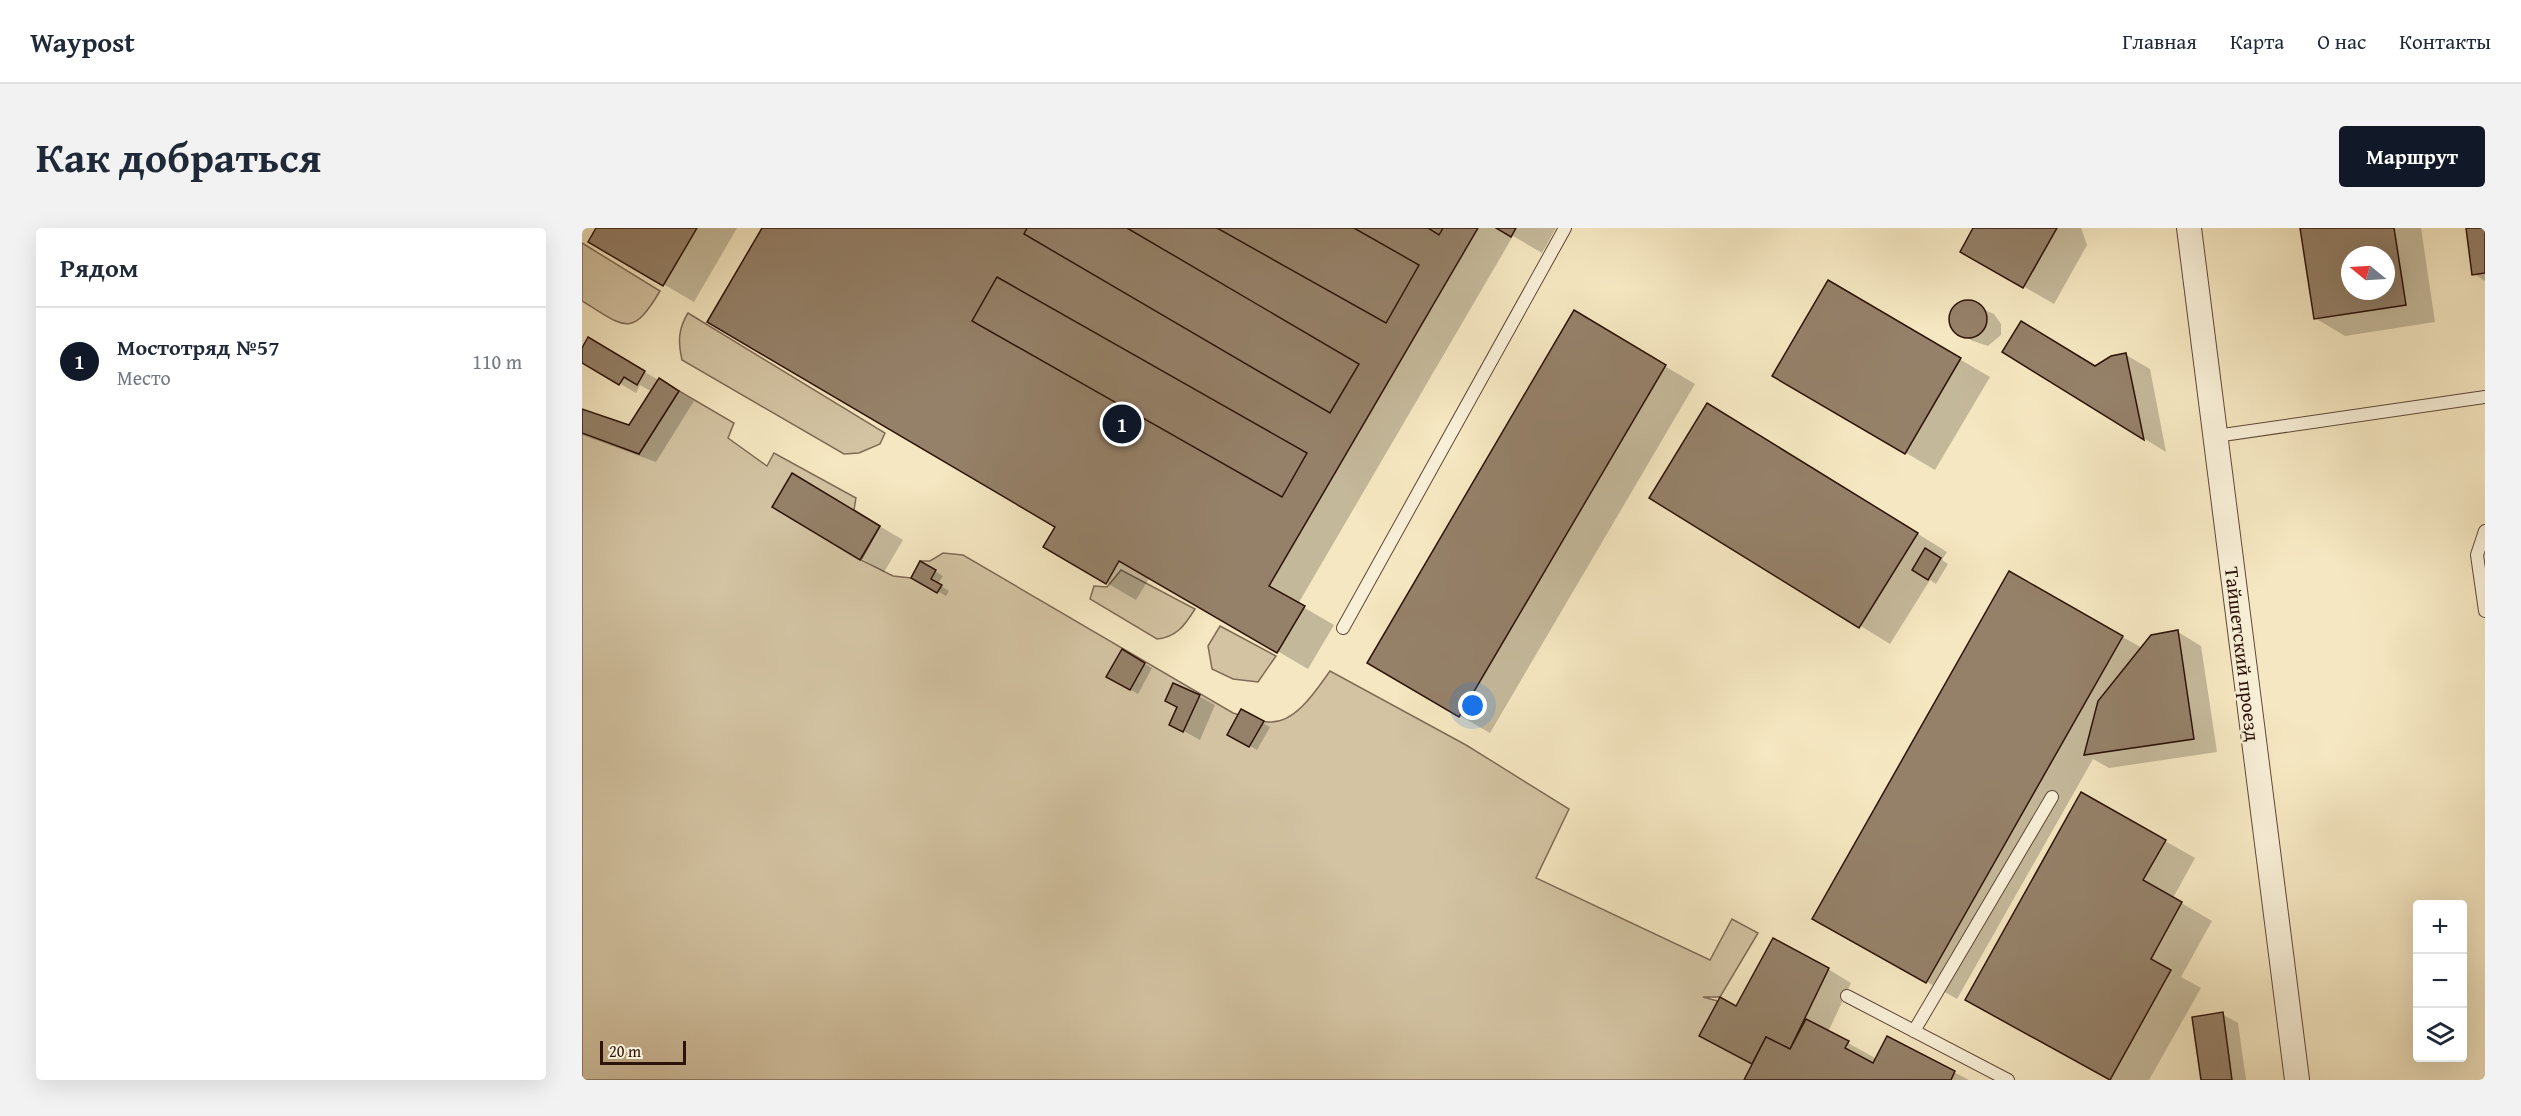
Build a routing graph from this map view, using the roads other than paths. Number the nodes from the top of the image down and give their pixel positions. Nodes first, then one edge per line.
1 (1565, 228) edge
2 (2189, 228) edge
3 (2485, 397) edge
4 (2216, 436) junction
5 (2485, 531) edge
6 (2485, 611) edge
7 (1342, 628) dead end
8 (2052, 797) dead end
9 (1847, 996) dead end
10 (1914, 1031) junction
11 (2008, 1080) edge
12 (2297, 1080) edge

1 - 7 lane
2 - 4 street, Тайшетский проезд
3 - 4 lane
4 - 12 street, Тайшетский проезд
5 - 6 lane
8 - 10 lane
9 - 10 lane
10 - 11 lane

